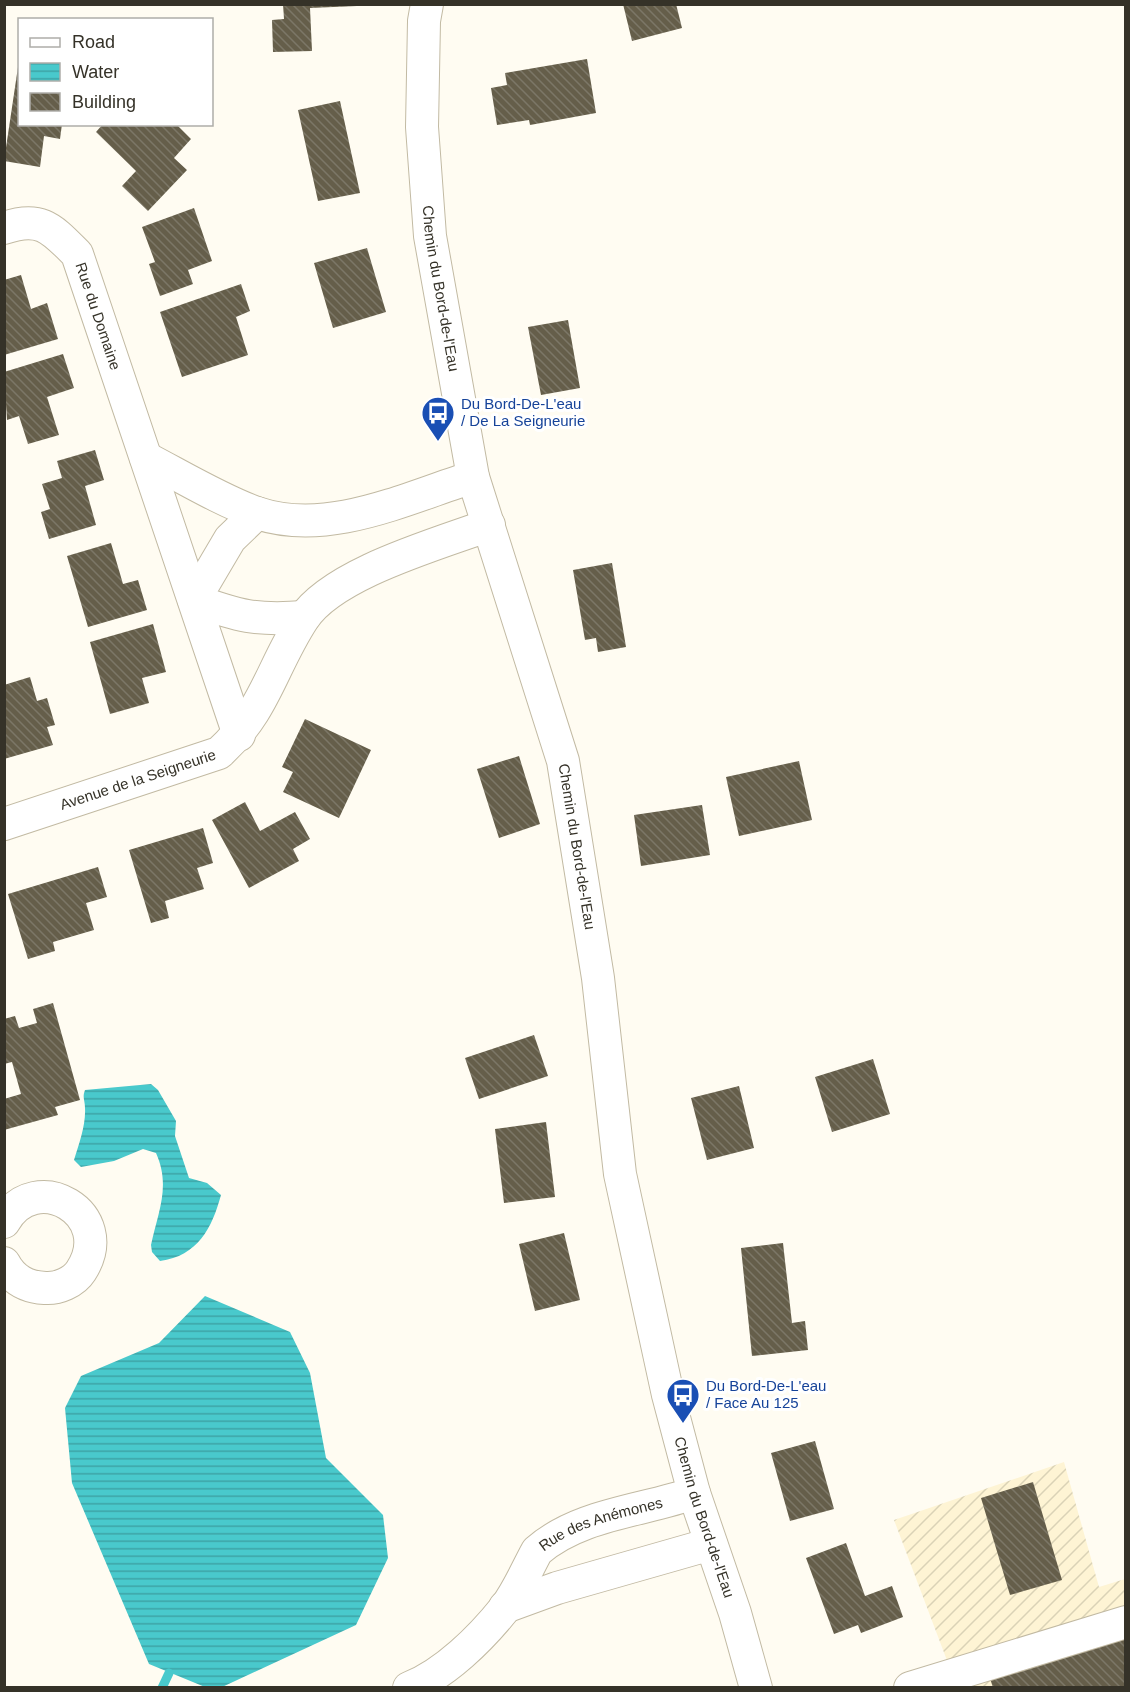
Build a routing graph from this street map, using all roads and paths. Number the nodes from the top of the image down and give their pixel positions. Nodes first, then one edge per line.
1 (427, 4) edge
2 (4, 228) edge
3 (146, 458) junction
4 (473, 477) junction
5 (257, 513) junction
6 (489, 525) junction
7 (194, 600) junction
8 (304, 617) junction
9 (239, 735) junction
10 (4, 824) edge
11 (4, 1222) edge
12 (4, 1263) edge
13 (694, 1493) junction
14 (711, 1544) junction
15 (505, 1607) junction
16 (1125, 1622) edge
17 (409, 1688) edge
18 (756, 1688) edge
19 (910, 1688) edge

1 - 4 street, Chemin du Bord-de-l'Eau
2 - 3 street, Rue du Domaine
3 - 5 street
3 - 7 street, Rue du Domaine
4 - 5 street
4 - 6 street, Chemin du Bord-de-l'Eau
5 - 7 street
6 - 8 street, Avenue de la Seigneurie
6 - 13 street, Chemin du Bord-de-l'Eau
7 - 8 street
7 - 9 street, Rue du Domaine
8 - 9 street, Avenue de la Seigneurie
9 - 10 street, Avenue de la Seigneurie
11 - 12 street
13 - 14 street, Chemin du Bord-de-l'Eau
13 - 15 street, Rue des Anémones
14 - 15 street, Rue des Anémones
14 - 18 street, Chemin du Bord-de-l'Eau
15 - 17 street, Rue des Anémones
16 - 19 street

